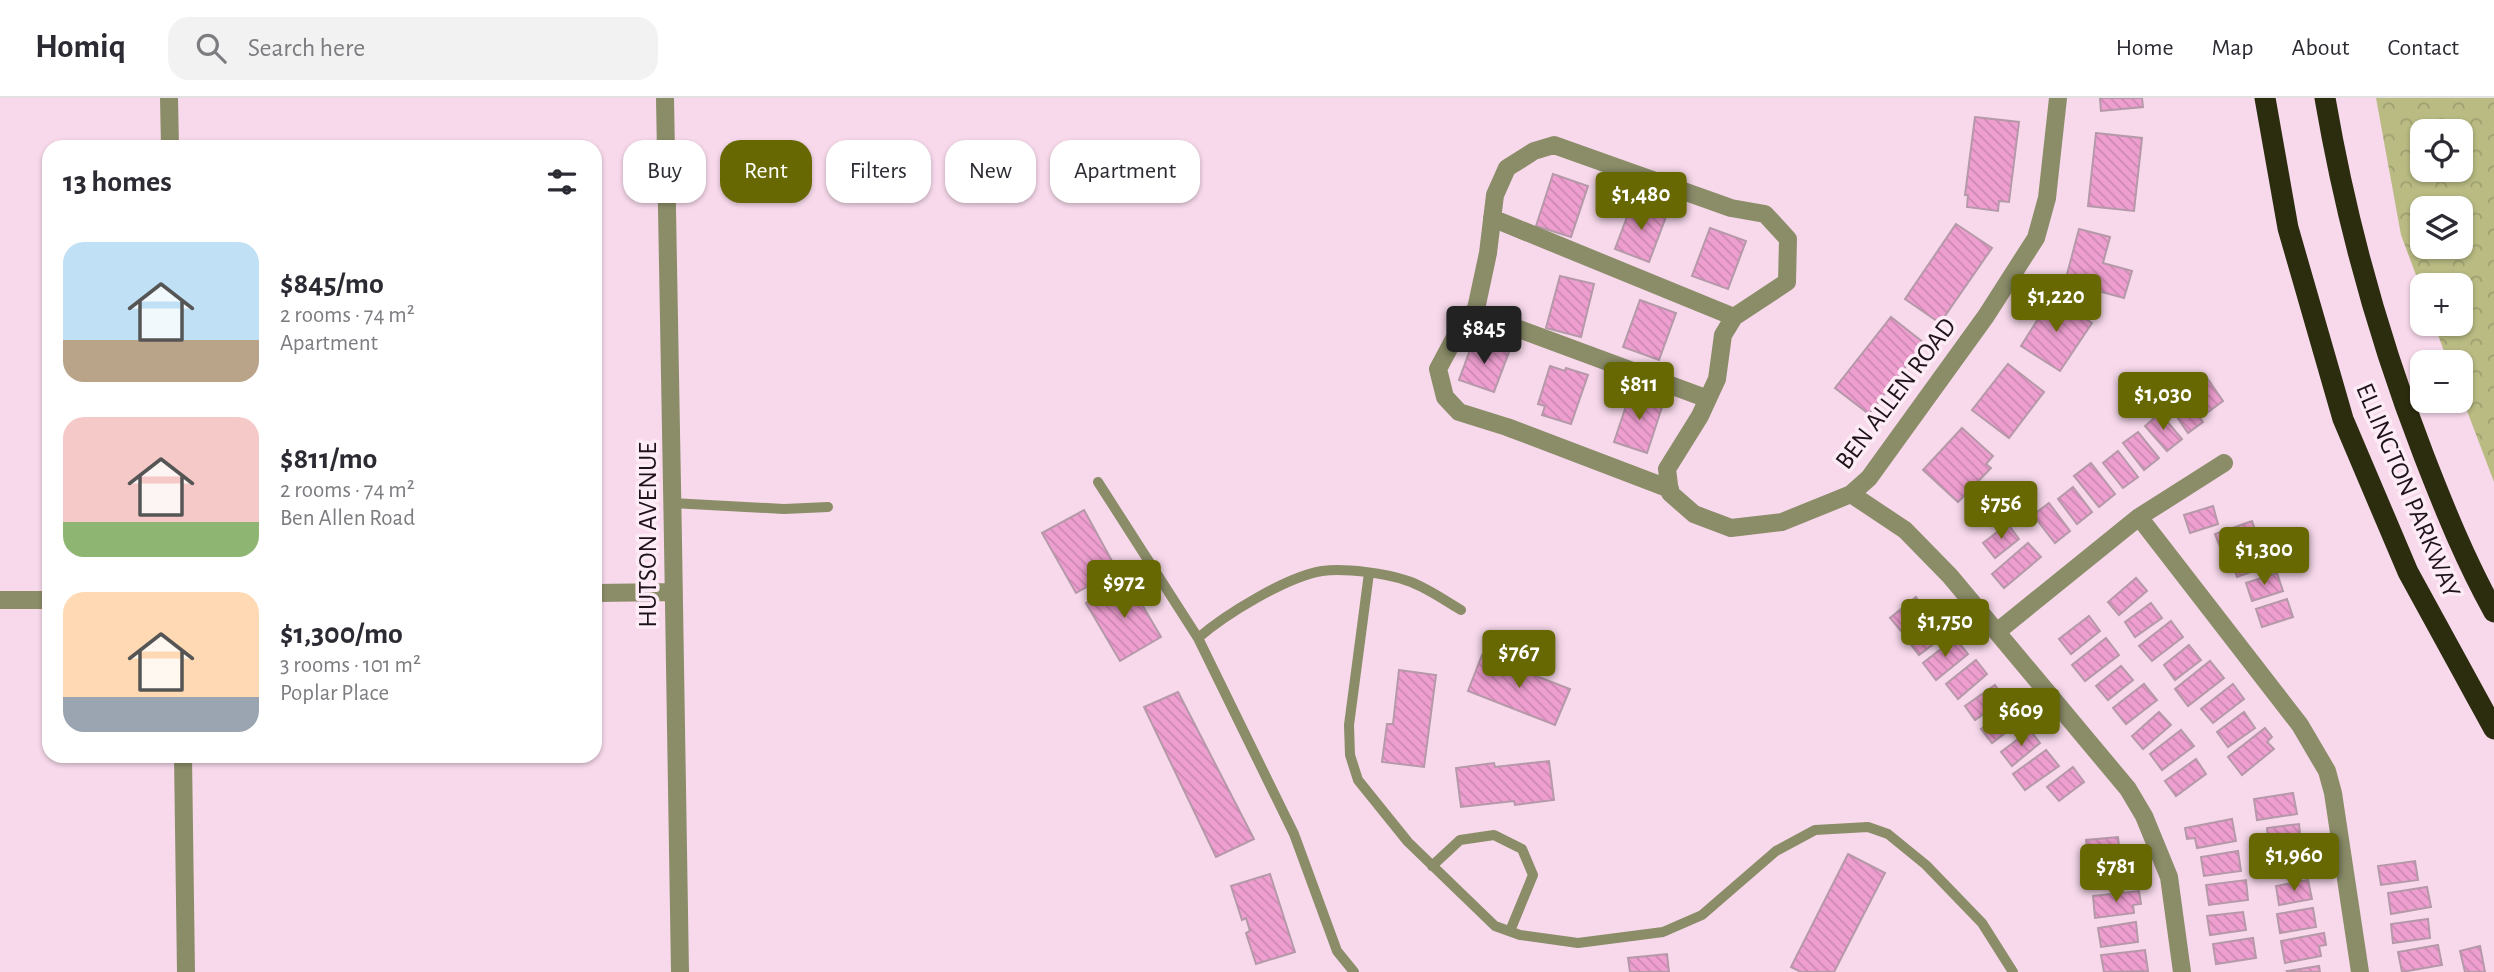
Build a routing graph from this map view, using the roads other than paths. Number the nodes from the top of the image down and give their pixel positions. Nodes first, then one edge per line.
1 (169, 98) edge
2 (665, 98) edge
3 (2058, 98) edge
4 (2265, 98) edge
5 (2325, 98) edge
6 (170, 140) edge
7 (1492, 218) junction
8 (1473, 312) junction
9 (1734, 317) junction
10 (1708, 399) junction
11 (2224, 463) dead end
12 (1098, 482) dead end
13 (1670, 489) junction
14 (1851, 495) junction
15 (672, 503) junction
16 (828, 507) dead end
17 (2139, 517) junction
18 (1369, 573) junction
19 (673, 592) junction
20 (602, 593) edge
21 (0, 600) edge
22 (42, 600) edge
23 (1461, 610) dead end
24 (2494, 612) edge
25 (1998, 631) junction
26 (1198, 638) junction
27 (2494, 729) edge
28 (183, 763) edge
29 (1432, 866) junction
30 (1510, 931) junction
31 (186, 972) edge
32 (680, 972) edge
33 (1354, 972) edge
34 (2013, 972) edge
35 (2182, 972) edge
36 (2360, 972) edge

1 - 6 street
2 - 15 street, HUTSON AVENUE
3 - 14 street, BEN ALLEN ROAD
4 - 27 highway, ELLINGTON PARKWAY
5 - 24 highway, ELLINGTON PARKWAY
7 - 8 street
7 - 9 street
7 - 9 street
8 - 10 street
8 - 13 street
9 - 10 street
10 - 13 street
11 - 17 street
12 - 26 lane
13 - 14 street, BEN ALLEN ROAD
14 - 25 street
15 - 16 lane
15 - 19 street, HUTSON AVENUE
17 - 25 street
17 - 36 street
18 - 23 lane
18 - 26 lane
18 - 29 lane
19 - 20 street
19 - 32 street, HUTSON AVENUE
21 - 22 street
25 - 35 street
26 - 33 lane
28 - 31 street
29 - 30 lane
29 - 30 lane
30 - 34 lane

